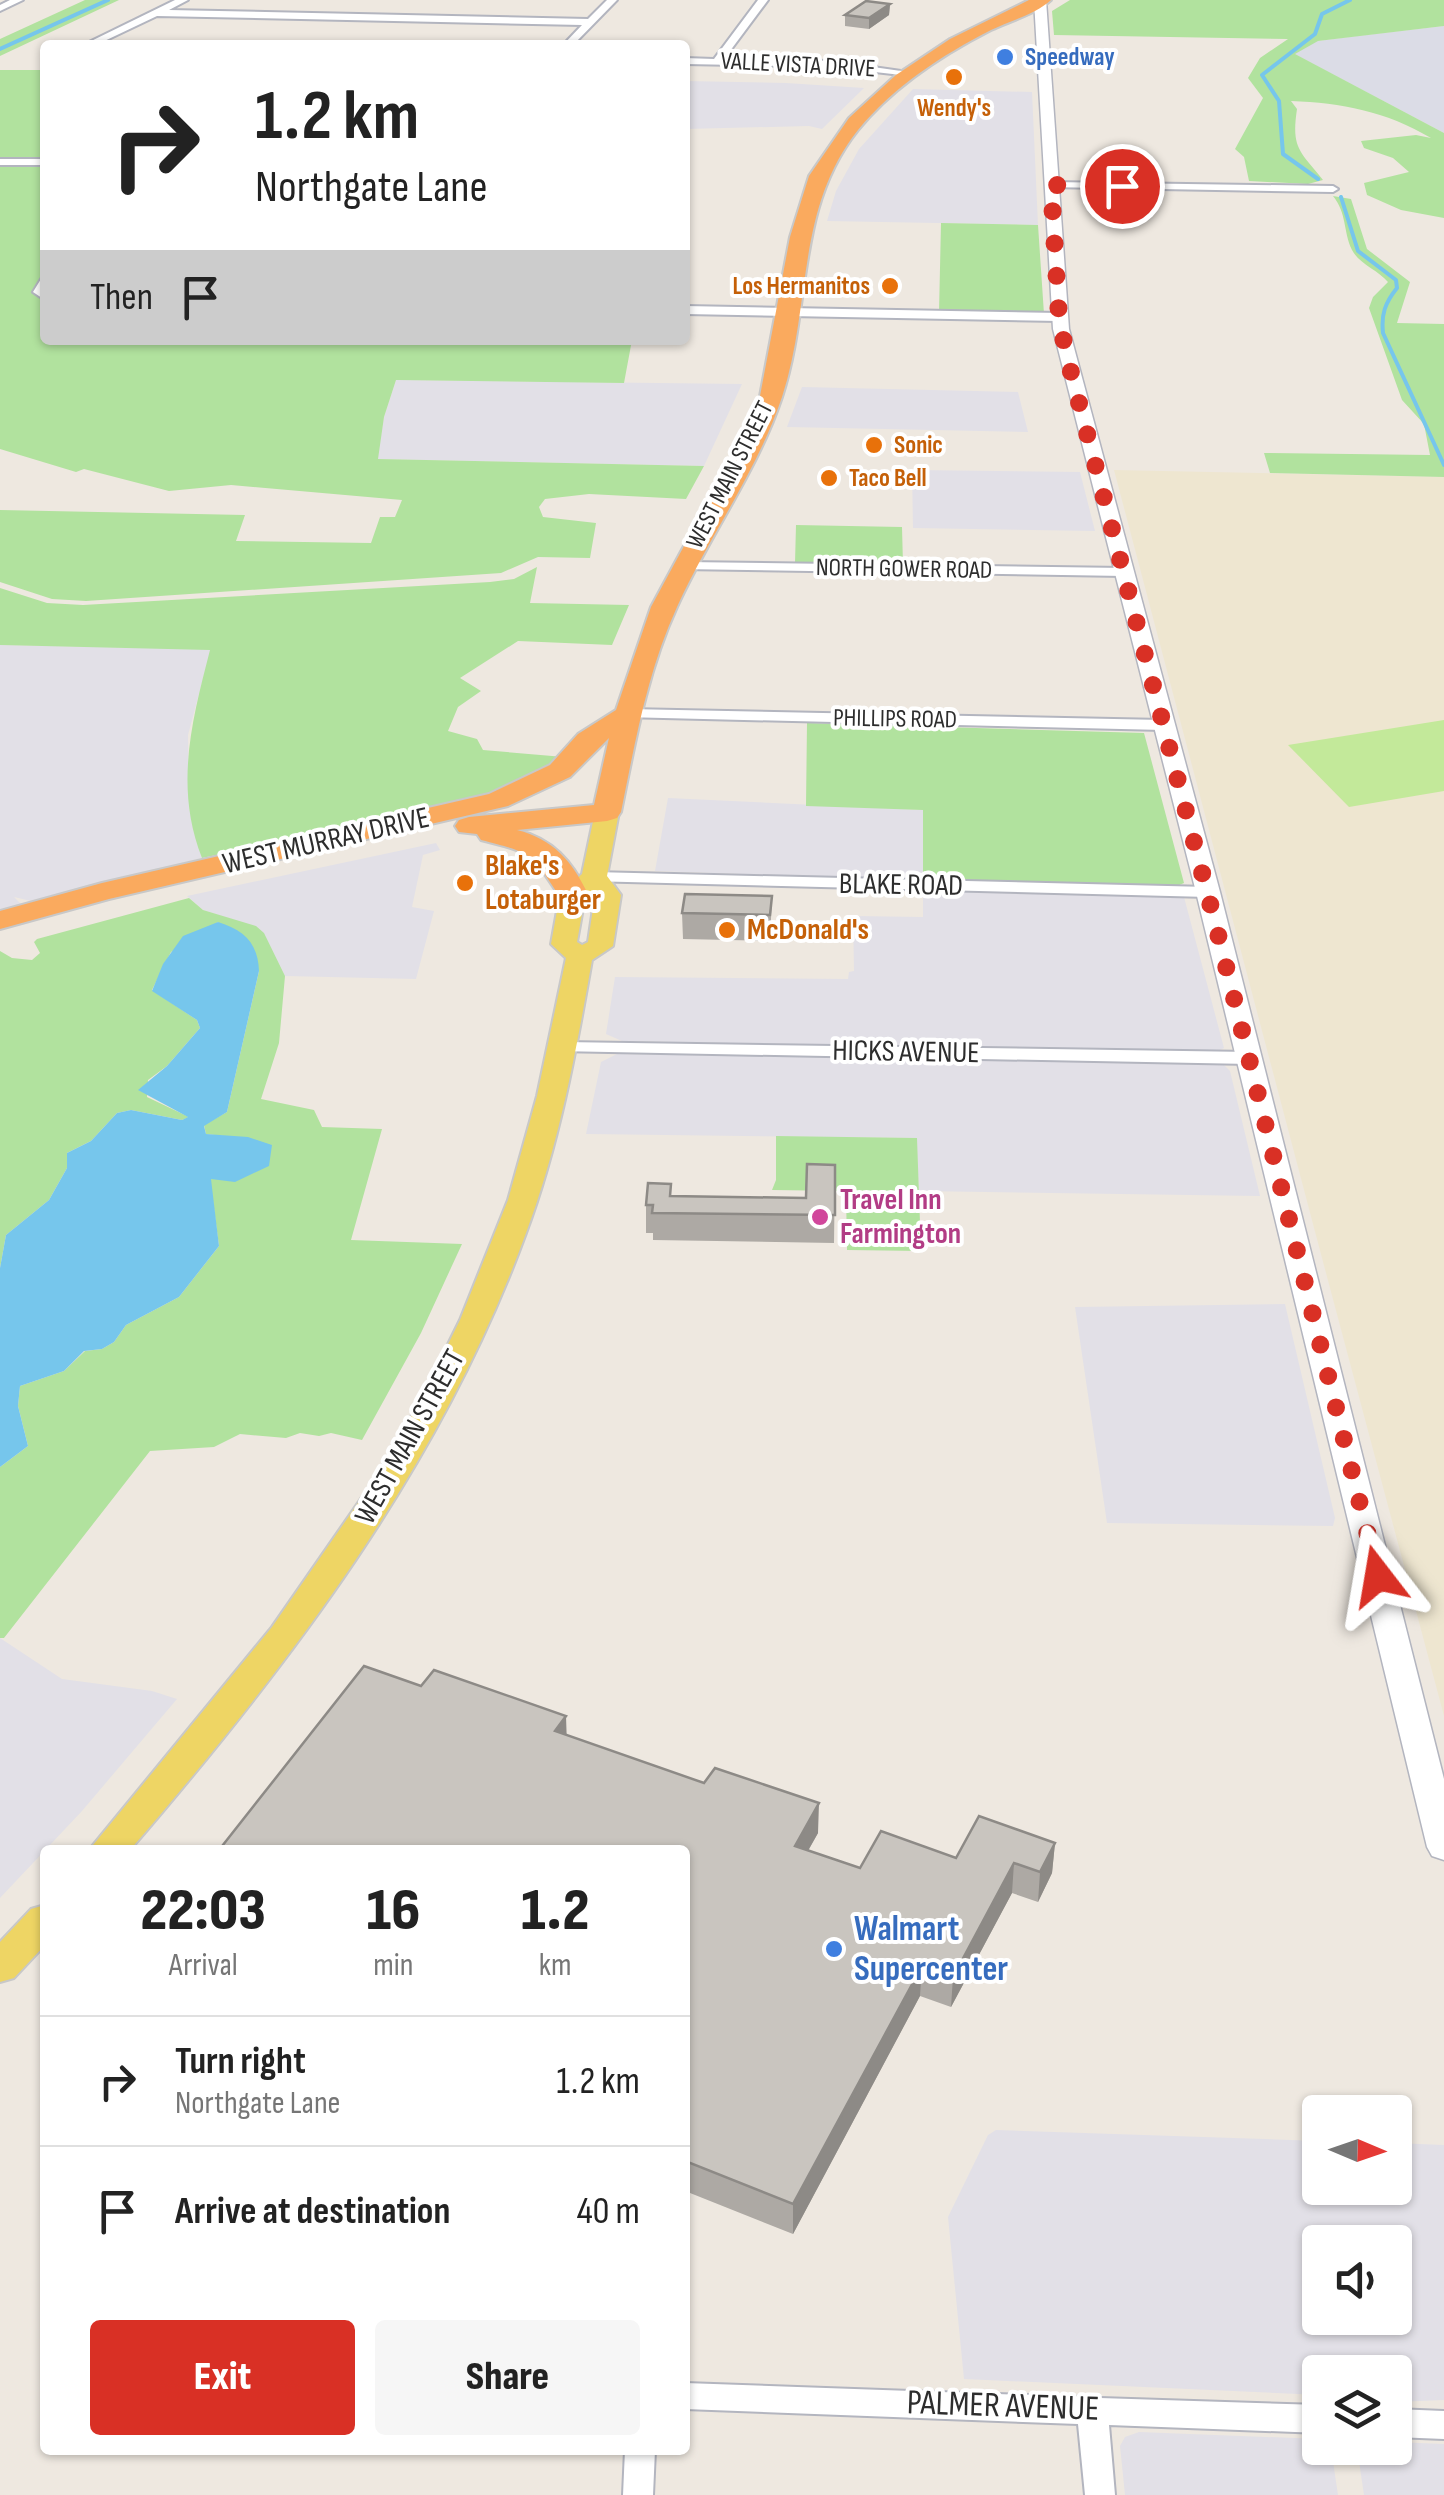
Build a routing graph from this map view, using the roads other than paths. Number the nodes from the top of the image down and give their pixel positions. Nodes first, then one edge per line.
1 (18, 0) edge
2 (183, 0) edge
3 (612, 0) edge
4 (763, 0) edge
5 (1041, 0) edge
6 (0, 8) edge
7 (156, 12) junction
8 (590, 22) junction
9 (982, 28) junction
10 (1041, 30) junction
11 (98, 40) edge
12 (573, 40) edge
13 (690, 60) edge
14 (717, 61) junction
15 (910, 73) junction
16 (0, 162) edge
17 (40, 162) edge
18 (1051, 185) junction
19 (1333, 189) dead end
20 (690, 310) edge
21 (790, 312) junction
22 (1059, 317) junction
23 (685, 566) junction
24 (1124, 572) junction
25 (628, 714) junction
26 (1163, 725) junction
27 (607, 812) junction
28 (385, 836) junction
29 (584, 885) junction
30 (1208, 892) junction
31 (0, 920) edge
32 (0, 942) edge
33 (563, 1047) junction
34 (1250, 1058) junction
35 (112, 1845) edge
36 (1444, 1846) edge
37 (40, 1925) edge
38 (0, 1967) edge
39 (690, 2396) edge
40 (1092, 2408) junction
41 (1302, 2418) edge
42 (1412, 2424) edge
43 (1444, 2425) edge
44 (640, 2455) edge
45 (638, 2495) edge
46 (1100, 2495) edge

1 - 6 street
2 - 7 street
3 - 8 street
4 - 14 street
5 - 9 highway, WEST MAIN STREET
5 - 10 main road
7 - 8 street
7 - 11 street
8 - 12 street
9 - 10 highway
9 - 15 highway, WEST MAIN STREET
10 - 18 main road
13 - 14 street, VALLE VISTA DRIVE
14 - 15 street, VALLE VISTA DRIVE
15 - 21 highway, WEST MAIN STREET
16 - 17 street
18 - 19 street
18 - 22 main road
20 - 21 street
21 - 22 street
21 - 23 highway, WEST MAIN STREET
22 - 24 main road
23 - 24 street, NORTH GOWER ROAD
23 - 25 highway, WEST MAIN STREET
24 - 26 main road
25 - 26 street, PHILLIPS ROAD
25 - 27 highway, WEST MAIN STREET
25 - 28 highway, WEST MURRAY DRIVE
26 - 30 main road
27 - 28 highway, WEST MURRAY DRIVE
27 - 29 main road, WEST MAIN STREET
28 - 29 highway
28 - 31 highway, WEST MURRAY DRIVE
28 - 32 highway, WEST MURRAY DRIVE
29 - 30 street, BLAKE ROAD
29 - 33 main road, WEST MAIN STREET
30 - 34 main road
33 - 34 street, HICKS AVENUE
33 - 35 main road, WEST MAIN STREET
34 - 36 main road
37 - 38 main road
39 - 40 street, PALMER AVENUE
40 - 41 street, PALMER AVENUE
40 - 46 street
42 - 43 street
44 - 45 street

